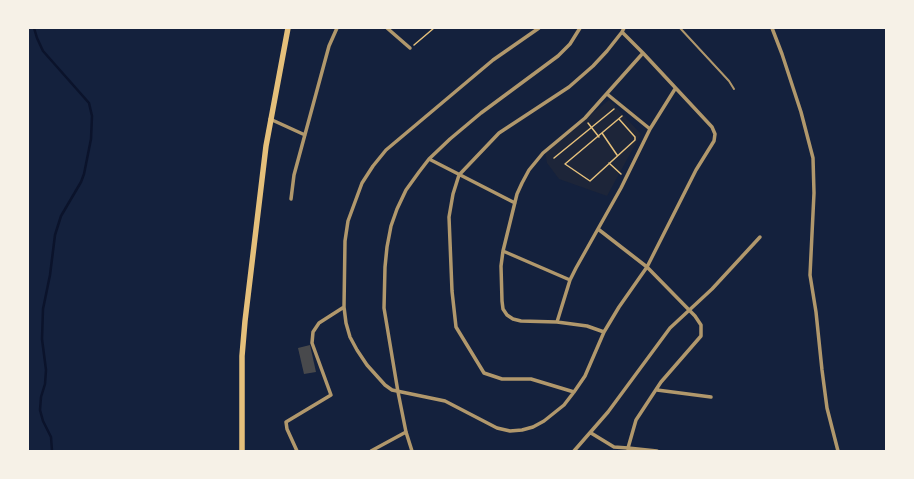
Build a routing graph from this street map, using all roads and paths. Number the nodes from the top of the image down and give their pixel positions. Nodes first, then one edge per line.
1 (288, 28) edge
2 (337, 28) edge
3 (387, 28) edge
4 (434, 28) edge
5 (539, 28) edge
6 (580, 28) edge
7 (624, 28) edge
8 (680, 28) edge
9 (772, 28) edge
10 (622, 32) junction
11 (410, 48) joint
12 (643, 53) junction
13 (675, 88) junction
14 (734, 90) dead end
15 (607, 94) junction
16 (614, 109) dead end
17 (622, 116) dead end
18 (585, 118) junction
19 (270, 119) junction
20 (618, 119) junction
21 (591, 126) junction
22 (650, 129) junction
23 (602, 133) junction
24 (305, 135) junction
25 (599, 137) junction
26 (618, 155) junction
27 (554, 158) dead end
28 (429, 159) junction
29 (609, 163) junction
30 (459, 175) junction
31 (626, 178) junction
32 (291, 199) dead end
33 (515, 203) junction
34 (598, 229) junction
35 (760, 237) dead end
36 (503, 251) junction
37 (647, 267) junction
38 (570, 280) junction
39 (344, 307) junction
40 (690, 310) junction
41 (557, 322) junction
42 (604, 332) junction
43 (656, 390) junction
44 (398, 392) junction
45 (574, 392) junction
46 (710, 397) dead end
47 (406, 432) junction
48 (591, 433) junction
49 (628, 450) edge
50 (242, 451) edge
51 (297, 451) edge
52 (371, 451) edge
53 (412, 451) edge
54 (574, 451) edge
55 (657, 451) edge
56 (838, 451) edge

1 - 19 main road
2 - 24 street
3 - 11 street
4 - 11 path
5 - 39 street
6 - 28 street
7 - 10 street
8 - 14 lane
9 - 56 street
10 - 12 street
10 - 30 street
12 - 13 street
12 - 15 street
13 - 22 street
13 - 37 street
15 - 18 street
15 - 22 street
16 - 21 path
17 - 20 path
18 - 21 path
18 - 33 street
19 - 24 street
19 - 50 main road
20 - 23 path
20 - 26 path
21 - 25 path
21 - 27 path
22 - 31 street
23 - 25 path
23 - 26 path
24 - 32 street
25 - 29 path
26 - 29 path
28 - 30 street
28 - 44 street
29 - 31 path
30 - 33 street
30 - 45 street
31 - 34 street
33 - 36 street
34 - 37 street
34 - 38 street
35 - 40 street
36 - 38 street
36 - 41 street
37 - 40 street
37 - 42 street
38 - 41 street
39 - 44 street
39 - 51 street
40 - 43 street
40 - 48 street
41 - 42 street
42 - 45 street
43 - 46 street
43 - 49 street
44 - 45 street
44 - 47 street
47 - 52 street
47 - 53 street
48 - 49 street
48 - 54 street
49 - 55 street

